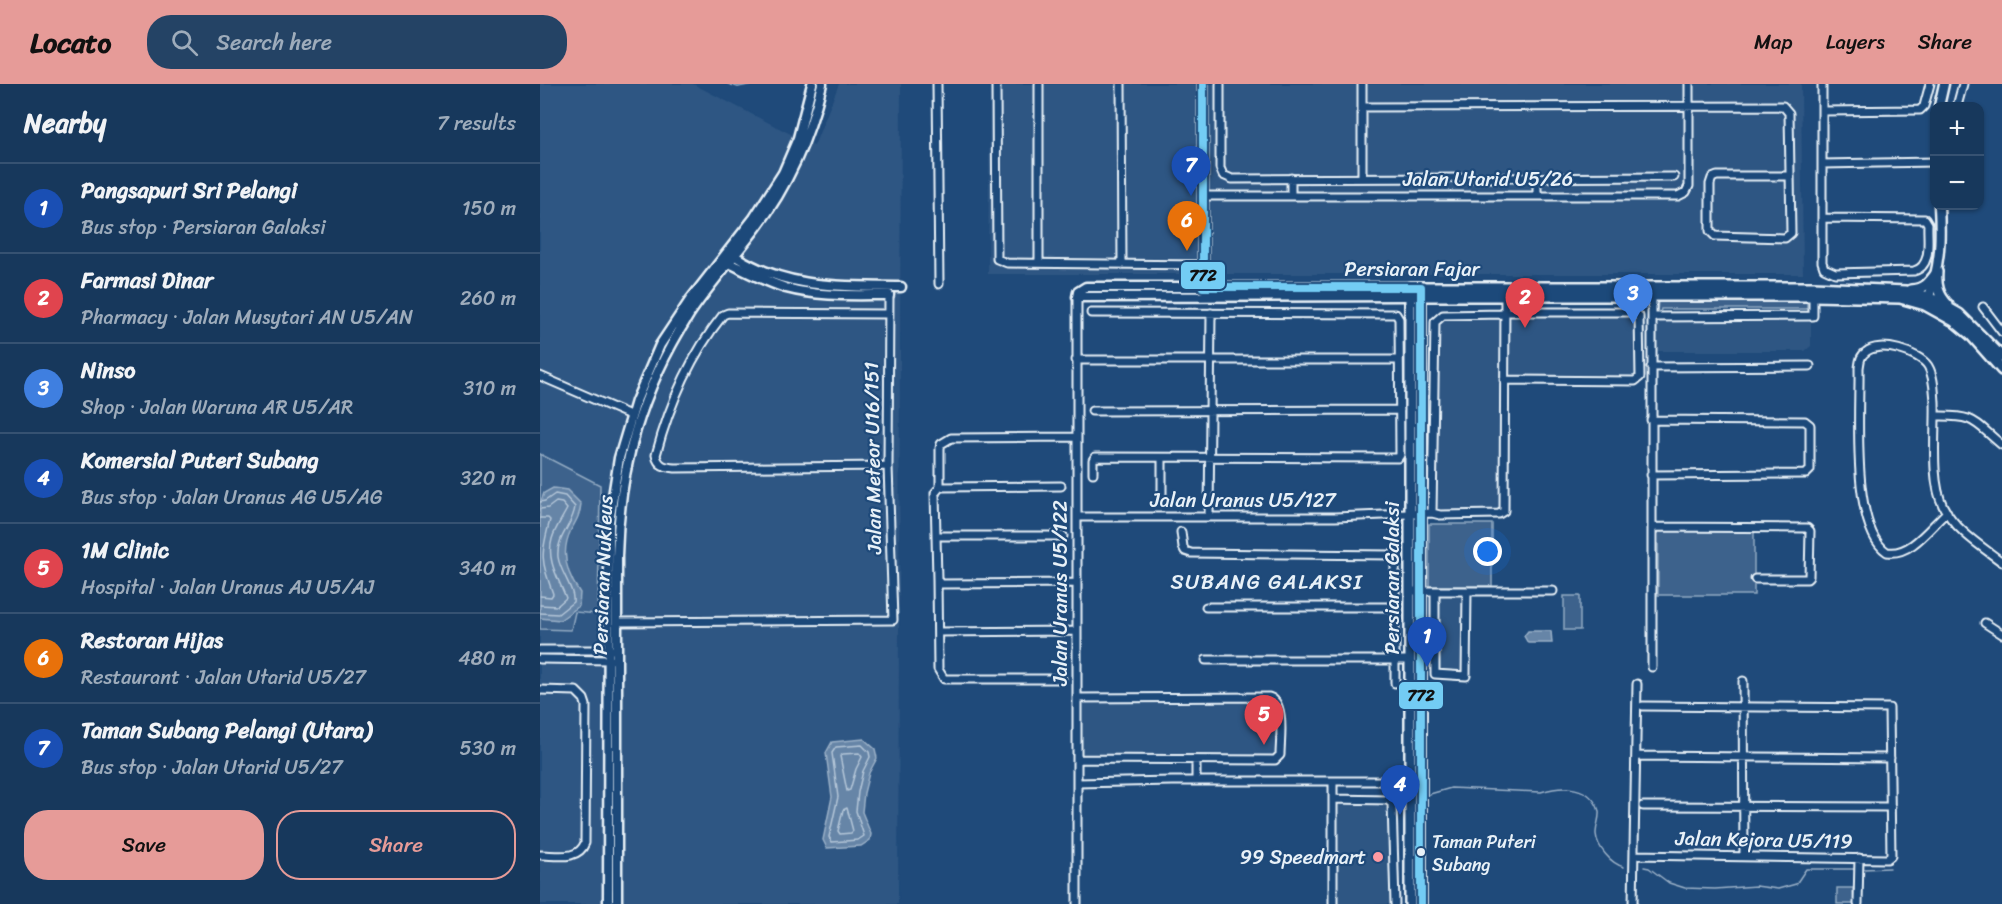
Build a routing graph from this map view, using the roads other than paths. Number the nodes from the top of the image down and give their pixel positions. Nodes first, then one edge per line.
1 (812, 84) edge
2 (822, 84) edge
3 (937, 84) edge
4 (996, 84) edge
5 (1039, 84) edge
6 (1121, 84) edge
7 (1203, 84) edge
8 (1220, 84) edge
9 (1362, 84) edge
10 (1689, 84) edge
11 (1822, 84) edge
12 (1930, 84) edge
13 (1944, 84) edge
14 (1963, 84) edge
15 (1940, 102) edge
16 (1958, 102) edge
17 (1689, 106) junction
18 (1362, 107) junction
19 (1822, 111) junction
20 (1930, 162) edge
21 (1822, 164) junction
22 (1790, 176) junction
23 (1537, 177) junction
24 (1674, 177) dead end
25 (1291, 178) junction
26 (1362, 178) junction
27 (1203, 196) junction
28 (1291, 196) junction
29 (1536, 196) junction
30 (1938, 210) edge
31 (1822, 218) junction
32 (732, 259) junction
33 (1039, 263) junction
34 (1122, 264) junction
35 (1203, 266) junction
36 (1937, 272) junction
37 (939, 284) dead end
38 (1203, 287) junction
39 (901, 288) dead end
40 (1652, 291) junction
41 (1906, 291) junction
42 (1410, 292) junction
43 (1421, 292) junction
44 (1813, 292) junction
45 (889, 295) joint
46 (1077, 297) junction
47 (1138, 297) junction
48 (1271, 297) junction
49 (1505, 297) junction
50 (1927, 301) junction
51 (1983, 307) dead end
52 (1091, 313) dead end
53 (1211, 313) junction
54 (1504, 313) junction
55 (889, 314) junction
56 (1959, 314) junction
57 (1652, 317) junction
58 (2002, 332) edge
59 (2002, 357) edge
60 (1076, 360) junction
61 (1211, 360) junction
62 (1399, 360) junction
63 (1810, 366) dead end
64 (1651, 367) junction
65 (2002, 370) edge
66 (540, 376) edge
67 (1504, 380) junction
68 (1400, 410) junction
69 (1092, 411) dead end
70 (1210, 411) junction
71 (630, 415) junction
72 (1935, 416) junction
73 (1651, 420) junction
74 (1076, 437) junction
75 (2002, 446) edge
76 (1162, 458) junction
77 (1210, 458) junction
78 (888, 466) junction
79 (1093, 473) dead end
80 (1652, 475) junction
81 (1061, 486) dead end
82 (940, 488) junction
83 (1162, 502) dead end
84 (1947, 512) junction
85 (1432, 513) junction
86 (1415, 514) junction
87 (1077, 517) junction
88 (1209, 517) junction
89 (1652, 527) junction
90 (1181, 532) dead end
91 (936, 536) junction
92 (1063, 536) dead end
93 (2002, 562) edge
94 (1755, 579) dead end
95 (939, 581) junction
96 (1077, 583) junction
97 (1410, 591) junction
98 (1467, 591) junction
99 (1553, 591) dead end
100 (1421, 592) junction
101 (1435, 592) junction
102 (1206, 607) dead end
103 (1394, 607) junction
104 (617, 622) junction
105 (1985, 623) dead end
106 (1077, 631) junction
107 (938, 632) junction
108 (2002, 634) edge
109 (540, 650) edge
110 (613, 655) junction
111 (540, 659) edge
112 (1206, 660) dead end
113 (1394, 660) junction
114 (1410, 660) junction
115 (1652, 667) dead end
116 (1062, 679) dead end
117 (1743, 681) dead end
118 (1395, 683) dead end
119 (1637, 684) dead end
120 (540, 690) edge
121 (1077, 698) junction
122 (1643, 706) dead end
123 (1743, 707) junction
124 (1636, 756) junction
125 (1744, 757) junction
126 (1890, 758) junction
127 (1077, 759) junction
128 (1196, 760) junction
129 (1196, 781) junction
130 (1410, 781) junction
131 (1421, 781) junction
132 (1333, 782) junction
133 (1077, 783) junction
134 (1332, 799) junction
135 (1643, 806) dead end
136 (1744, 807) junction
137 (1891, 807) junction
138 (540, 855) edge
139 (1634, 855) junction
140 (1744, 856) junction
141 (1858, 858) junction
142 (608, 904) edge
143 (617, 904) edge
144 (1077, 904) edge
145 (1333, 904) edge
146 (1395, 904) edge
147 (1410, 904) edge
148 (1421, 904) edge
149 (1633, 904) edge
150 (1858, 904) edge

1 - 71 street, Persiaran Nukleus
2 - 32 street, Persiaran Nukleus
3 - 37 street
4 - 33 street
5 - 33 street
6 - 34 street
7 - 27 street
8 - 25 street
9 - 18 street
10 - 17 street
11 - 19 street
12 - 19 street
13 - 15 street
14 - 16 street
17 - 18 street
17 - 22 street
17 - 29 street, Jalan Utarid U5/26
18 - 26 street
19 - 21 street
20 - 21 street
21 - 31 street
22 - 22 street
23 - 24 street
23 - 26 street
23 - 29 street
25 - 26 street
25 - 28 street
27 - 28 street, Jalan Utarid U5/26
27 - 35 street
28 - 29 street, Jalan Utarid U5/26
30 - 36 street
31 - 31 street
32 - 39 street
32 - 45 street
32 - 104 street, Persiaran Nukleus
33 - 34 street
34 - 35 street
35 - 38 street
36 - 41 main road
36 - 50 street
36 - 56 main road
38 - 42 street, Persiaran Fajar
38 - 46 street, Persiaran Fajar
38 - 47 street
38 - 48 street
40 - 43 main road, Persiaran Fajar
40 - 44 main road, Persiaran Fajar
40 - 49 main road, Persiaran Fajar
40 - 57 street
41 - 44 main road, Persiaran Fajar
41 - 50 main road, Persiaran Fajar
42 - 43 main road, Persiaran Fajar
42 - 48 street, Persiaran Fajar
42 - 86 main road, Persiaran Galaksi
43 - 49 main road, Persiaran Fajar
43 - 86 main road, Persiaran Galaksi
44 - 50 main road
44 - 57 street
45 - 55 street, Jalan Meteor U16/151
46 - 47 street, Persiaran Fajar
46 - 60 street, Jalan Uranus U5/122
47 - 48 street, Persiaran Fajar
49 - 54 street
50 - 56 main road, Persiaran Fajar
50 - 65 main road
51 - 58 street
52 - 53 street
53 - 61 street
53 - 62 street
54 - 67 street
54 - 67 street
54 - 85 street
55 - 78 street, Jalan Meteor U16/151
55 - 78 street
56 - 59 main road, Persiaran Fajar
57 - 64 street
60 - 61 street
60 - 74 street, Jalan Uranus U5/122
61 - 62 street
61 - 70 street
62 - 68 street
63 - 64 street
64 - 73 street
66 - 71 street
67 - 85 street, Jalan Uranus U5/127
68 - 70 street
68 - 77 street
69 - 70 street
70 - 77 street
71 - 110 street, Persiaran Nukleus
72 - 75 street
72 - 84 street
72 - 84 street
73 - 80 street
73 - 80 street
74 - 82 street
74 - 87 street, Jalan Uranus U5/122
76 - 77 street
76 - 79 street
76 - 83 street
77 - 88 street
78 - 104 street, Jalan Meteor U16/151
80 - 89 street
81 - 82 street
82 - 91 street
84 - 93 street
85 - 86 street, Jalan Uranus U5/127
86 - 88 street, Jalan Uranus U5/127
86 - 97 main road, Persiaran Galaksi
86 - 100 main road, Persiaran Galaksi
87 - 88 street, Jalan Uranus U5/127
87 - 96 street, Jalan Uranus U5/122
89 - 94 street
89 - 115 street
90 - 103 street
91 - 92 street
91 - 95 street
95 - 96 street
95 - 107 street
96 - 106 street, Jalan Uranus U5/122
97 - 100 street
97 - 114 main road, Persiaran Galaksi
98 - 99 street
98 - 101 street
98 - 101 street
100 - 101 street
100 - 131 main road, Persiaran Galaksi
102 - 103 street
103 - 113 street
104 - 110 street, Persiaran Nukleus
105 - 108 street
106 - 107 street
106 - 121 street, Jalan Uranus U5/122
107 - 116 street
109 - 110 street
110 - 111 street
110 - 142 street, Persiaran Nukleus
110 - 143 street, Persiaran Nukleus
112 - 113 street
113 - 114 street
113 - 118 street
114 - 130 main road, Persiaran Galaksi
117 - 123 street
119 - 124 street
120 - 138 street
121 - 127 street, Jalan Uranus U5/122
121 - 128 street
122 - 123 street
123 - 125 street
123 - 126 street
124 - 125 street
124 - 139 street
125 - 126 street
125 - 136 street
126 - 137 street
127 - 128 street
127 - 133 street, Jalan Uranus U5/122
128 - 129 street
129 - 132 street
129 - 133 street
130 - 131 street
130 - 132 street
130 - 147 main road, Persiaran Galaksi
131 - 148 main road, Persiaran Galaksi
132 - 134 street
133 - 144 street, Jalan Uranus U5/122
134 - 145 street
134 - 146 street
135 - 136 street
136 - 137 street
136 - 140 street
137 - 141 street, Jalan Kejora U5/119
139 - 140 street, Jalan Kejora U5/119
139 - 149 street
140 - 141 street, Jalan Kejora U5/119
141 - 150 street

